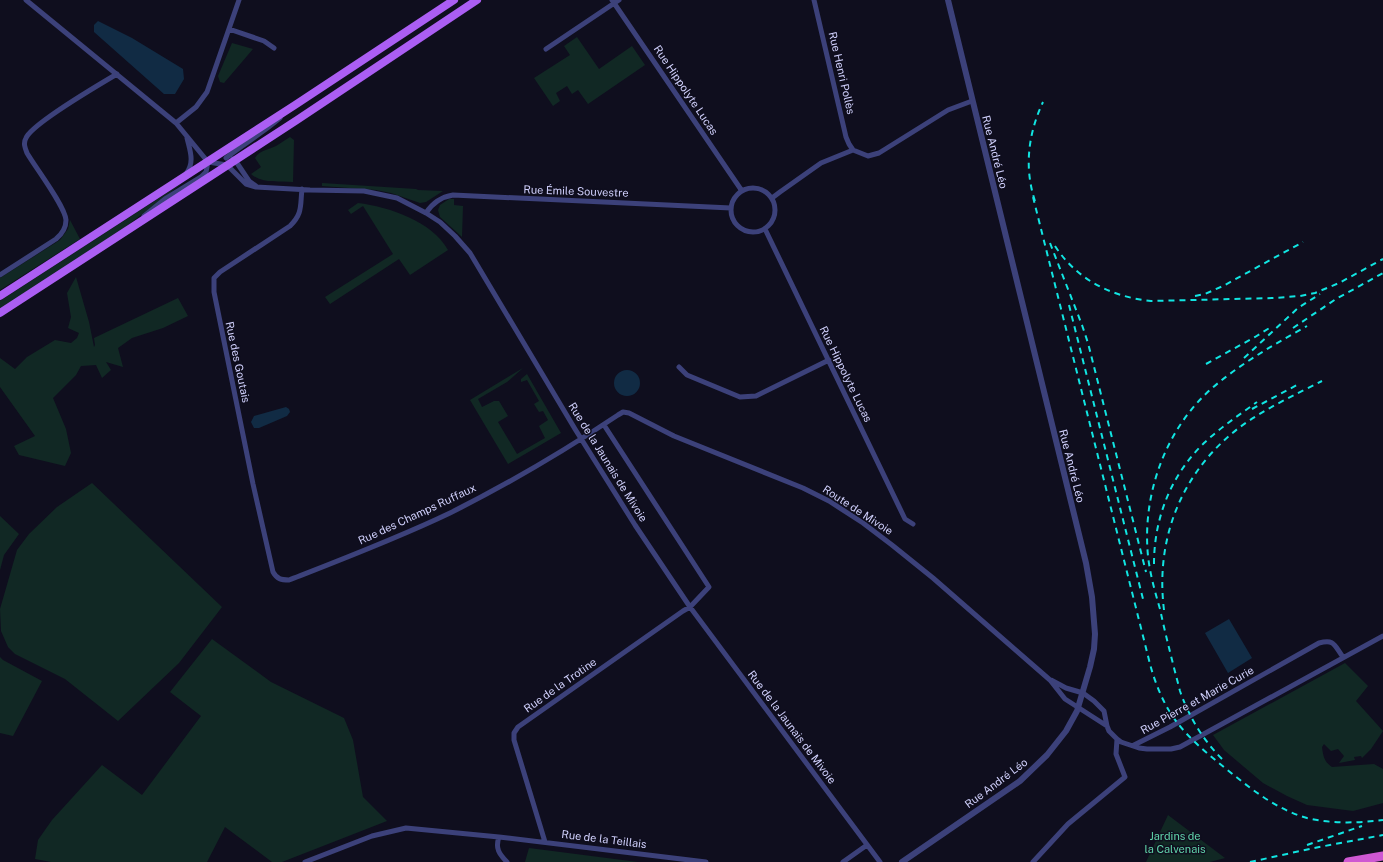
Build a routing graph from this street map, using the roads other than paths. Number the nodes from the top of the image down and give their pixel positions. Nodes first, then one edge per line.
1 (26, 0) edge
2 (239, 0) edge
3 (454, 0) edge
4 (477, 0) edge
5 (814, 0) edge
6 (948, 0) edge
7 (615, 1) edge
8 (229, 28) junction
9 (274, 48) dead end
10 (546, 49) dead end
11 (117, 74) junction
12 (972, 101) junction
13 (295, 105) junction
14 (176, 123) junction
15 (186, 135) junction
16 (853, 150) junction
17 (217, 156) junction
18 (235, 160) junction
19 (226, 161) junction
20 (208, 162) junction
21 (183, 178) junction
22 (256, 187) junction
23 (302, 189) junction
24 (742, 191) junction
25 (772, 198) junction
26 (731, 208) junction
27 (426, 212) junction
28 (765, 229) junction
29 (125, 232) junction
30 (0, 275) edge
31 (0, 296) edge
32 (0, 313) edge
33 (829, 360) junction
34 (679, 367) dead end
35 (604, 425) junction
36 (581, 439) junction
37 (913, 524) dead end
38 (276, 577) joint
39 (690, 608) junction
40 (1383, 636) edge
41 (1343, 657) junction
42 (1050, 680) junction
43 (1083, 693) junction
44 (1078, 708) junction
45 (1107, 726) junction
46 (1116, 740) junction
47 (1134, 746) junction
48 (499, 837) junction
49 (546, 842) junction
50 (867, 844) junction
51 (1383, 856) edge
52 (1383, 859) edge
53 (305, 862) edge
54 (507, 862) edge
55 (706, 862) edge
56 (843, 862) edge
57 (880, 862) edge
58 (902, 862) edge
59 (1033, 862) edge
60 (1348, 862) edge
61 (1369, 862) edge

1 - 11 street
2 - 8 street
3 - 13 main road
4 - 18 main road
5 - 16 street, Rue Henri Pollès
6 - 12 street, Rue André Léo
7 - 10 street
7 - 24 street, Rue Hippolyte Lucas
8 - 9 street
8 - 14 street
11 - 14 street
11 - 30 street
12 - 16 street
12 - 43 street, Rue André Léo
13 - 17 main road
13 - 19 street
14 - 15 street
15 - 20 street
15 - 21 street
16 - 25 street
17 - 19 street
17 - 20 main road
18 - 19 main road
18 - 22 street
19 - 20 street
19 - 22 street, Rue de la Jaunais de Mivoie
19 - 29 main road
20 - 21 main road
20 - 29 street
21 - 31 main road
22 - 23 street, Rue de la Jaunais de Mivoie
23 - 27 street, Rue de la Jaunais de Mivoie
23 - 38 street, Rue des Goutais
24 - 25 street
24 - 26 street
25 - 28 street
26 - 27 street, Rue Émile Souvestre
26 - 28 street
27 - 36 street, Rue de la Jaunais de Mivoie
28 - 33 street, Rue Hippolyte Lucas
29 - 32 main road
33 - 34 street
33 - 37 street, Rue Hippolyte Lucas
35 - 36 street, Route de Mivoie
35 - 39 street, Rue de la Trotine
35 - 42 street, Route de Mivoie
36 - 38 street, Rue des Champs Ruffaux
36 - 39 street, Rue de la Jaunais de Mivoie
39 - 49 street, Rue de la Trotine
39 - 50 street, Rue de la Jaunais de Mivoie
40 - 41 street, Rue Pierre et Marie Curie
41 - 47 street, Rue Pierre et Marie Curie
41 - 47 street, Rue Pierre et Marie Curie
42 - 43 street, Route de Mivoie
42 - 44 street, Route de Mivoie
43 - 44 street, Rue André Léo
43 - 45 street
44 - 45 street, Route de Mivoie
44 - 58 street, Rue André Léo
45 - 46 street
46 - 47 street
46 - 59 street
48 - 49 street, Rue de la Teillais
48 - 53 street, Rue de la Teillais
48 - 54 street
49 - 55 street, Rue de la Teillais
50 - 56 street
50 - 57 street, Rue de la Jaunais de Mivoie
51 - 60 highway
52 - 61 highway

